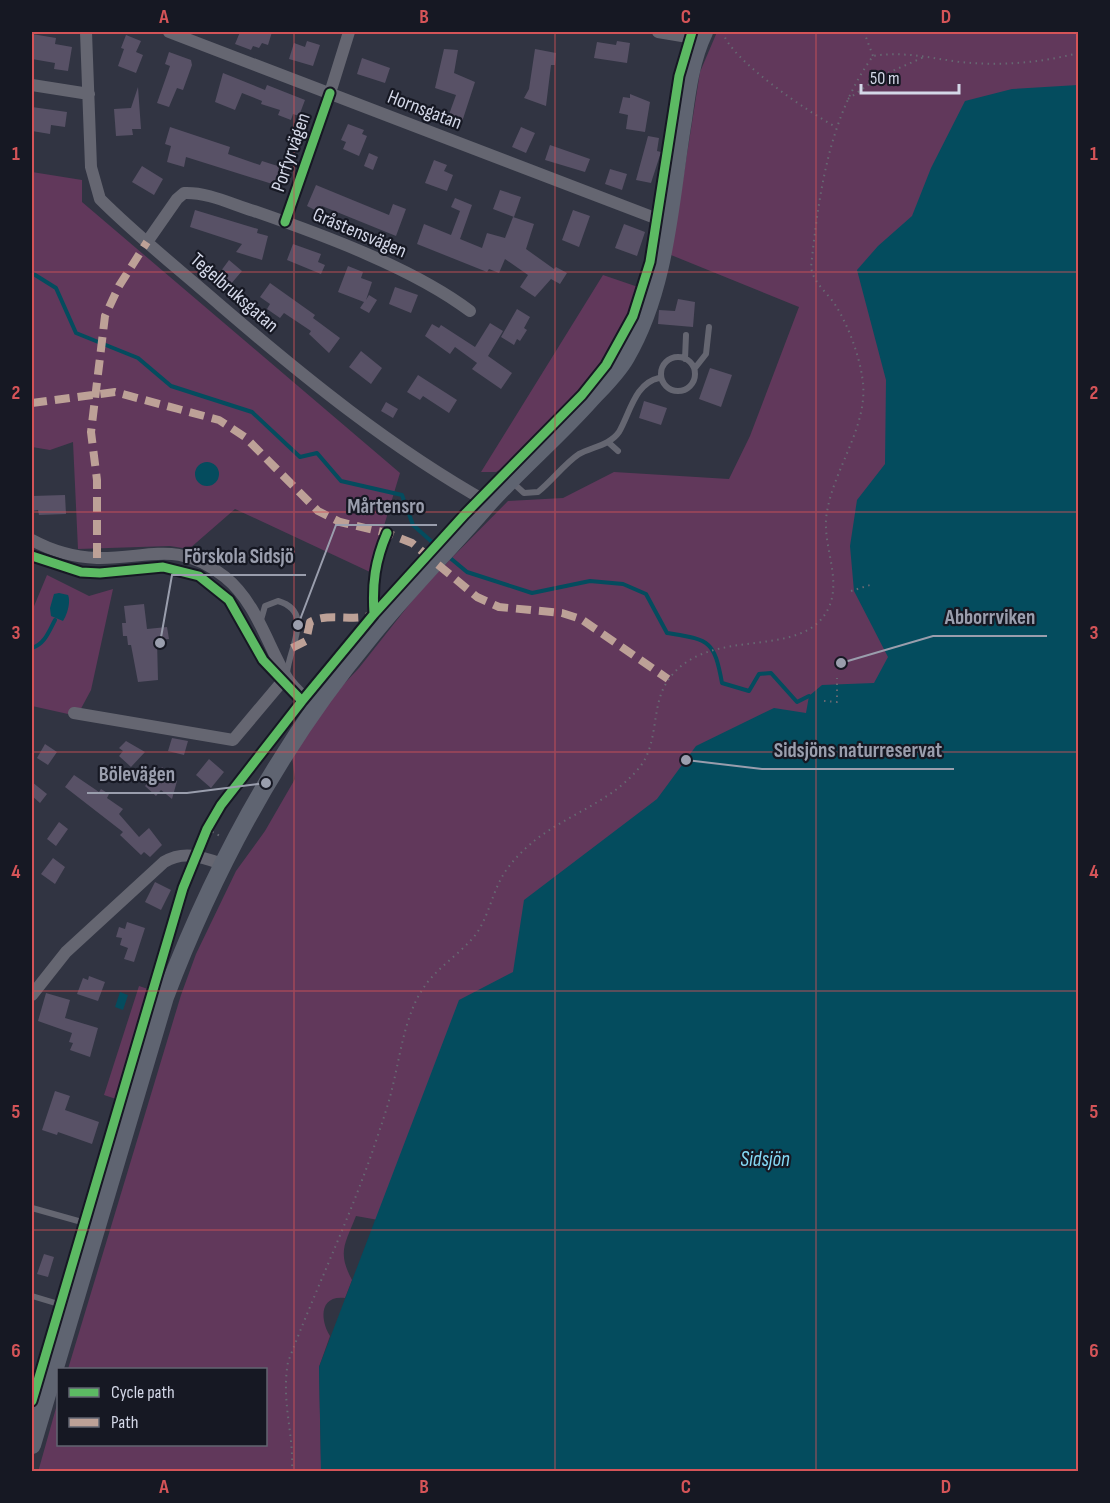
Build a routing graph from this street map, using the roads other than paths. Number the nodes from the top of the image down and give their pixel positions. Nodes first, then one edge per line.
1 (86, 32) edge
2 (169, 32) edge
3 (349, 32) edge
4 (658, 32) edge
5 (702, 35) edge
6 (32, 86) edge
7 (330, 93) junction
8 (89, 94) junction
9 (668, 223) junction
10 (147, 243) junction
11 (470, 311) dead end
12 (709, 327) dead end
13 (686, 335) dead end
14 (685, 359) junction
15 (695, 368) junction
16 (659, 378) junction
17 (608, 442) junction
18 (618, 451) dead end
19 (511, 481) junction
20 (489, 503) junction
21 (32, 540) edge
22 (260, 626) junction
23 (286, 676) junction
24 (315, 708) junction
25 (74, 713) dead end
26 (222, 864) junction
27 (36, 981) edge
28 (32, 995) edge
29 (32, 1208) edge
30 (96, 1226) junction
31 (32, 1296) edge
32 (72, 1308) junction
33 (32, 1445) edge

1 - 8 street, Tegelbruksgatan
2 - 7 street, Hornsgatan
3 - 7 street, Porfyrvägen
4 - 5 street
5 - 9 main road
6 - 8 street
7 - 9 street, Hornsgatan
8 - 10 street, Tegelbruksgatan
9 - 19 main road
10 - 11 street, Gråstensvägen
10 - 20 street, Tegelbruksgatan
12 - 15 lane
13 - 14 lane
14 - 15 lane
14 - 16 lane
15 - 16 lane
16 - 17 lane
17 - 18 lane
17 - 19 lane
19 - 20 main road
20 - 24 main road
21 - 22 street
22 - 23 street
22 - 23 lane
23 - 24 street
23 - 25 street
24 - 26 main road
26 - 27 street
26 - 30 main road
27 - 28 street
29 - 30 lane
30 - 32 main road
31 - 32 lane
32 - 33 main road

